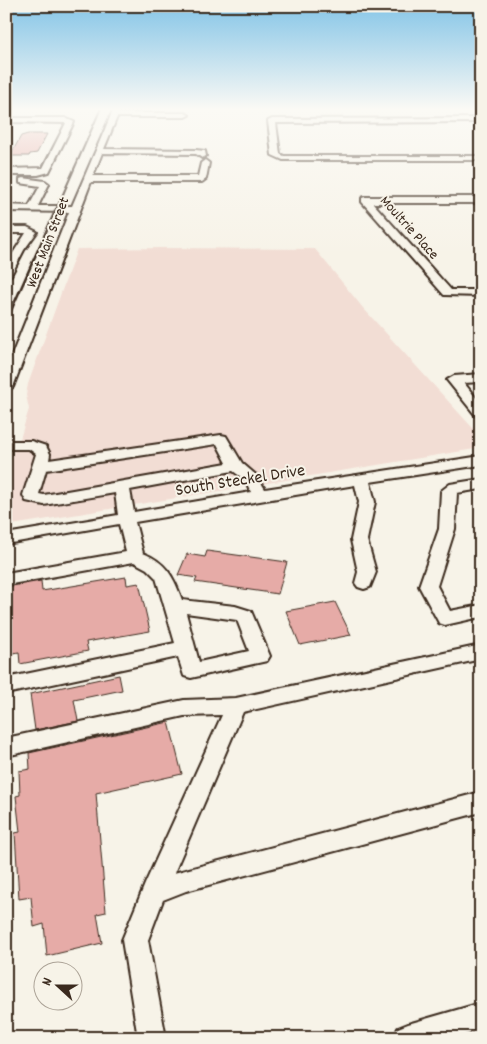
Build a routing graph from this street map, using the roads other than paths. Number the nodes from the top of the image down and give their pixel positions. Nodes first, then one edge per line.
1 (53, 157) edge
2 (97, 157) edge
3 (203, 157) edge
4 (279, 157) edge
5 (481, 158) edge
6 (6, 172) edge
7 (88, 179) junction
8 (6, 181) edge
9 (481, 200) edge
10 (6, 208) edge
11 (32, 208) junction
12 (75, 209) junction
13 (6, 230) edge
14 (6, 275) edge
15 (481, 293) edge
16 (481, 378) edge
17 (6, 387) edge
18 (481, 413) edge
19 (6, 446) edge
20 (41, 460) junction
21 (236, 466) junction
22 (477, 472) edge
23 (362, 480) junction
24 (121, 487) junction
25 (260, 495) junction
26 (126, 518) junction
27 (6, 539) edge
28 (135, 556) junction
29 (6, 579) edge
30 (364, 583) dead end
31 (173, 605) junction
32 (481, 611) edge
33 (186, 648) junction
34 (481, 652) edge
35 (6, 686) edge
36 (236, 706) junction
37 (6, 747) edge
38 (481, 802) edge
39 (154, 892) junction
40 (481, 1016) edge
41 (152, 1038) edge
42 (408, 1038) edge

1 - 6 street
2 - 7 street, West Main Street
3 - 7 street
4 - 5 street
7 - 12 street, West Main Street
8 - 11 street
9 - 15 street, Moultrie Place
10 - 11 street
11 - 12 street
12 - 17 street, West Main Street
13 - 14 street
16 - 18 street
19 - 20 street
20 - 21 street
20 - 24 street
21 - 24 street
21 - 25 street
22 - 23 street, South Steckel Drive
22 - 32 street
23 - 25 street, South Steckel Drive
23 - 30 street
24 - 26 street
25 - 26 street, South Steckel Drive
26 - 27 street, South Steckel Drive
26 - 28 street
28 - 29 street
28 - 31 street
31 - 33 street
31 - 33 street
33 - 35 street
34 - 36 street
36 - 37 lane
36 - 39 street
38 - 39 street
39 - 41 street
40 - 42 street

